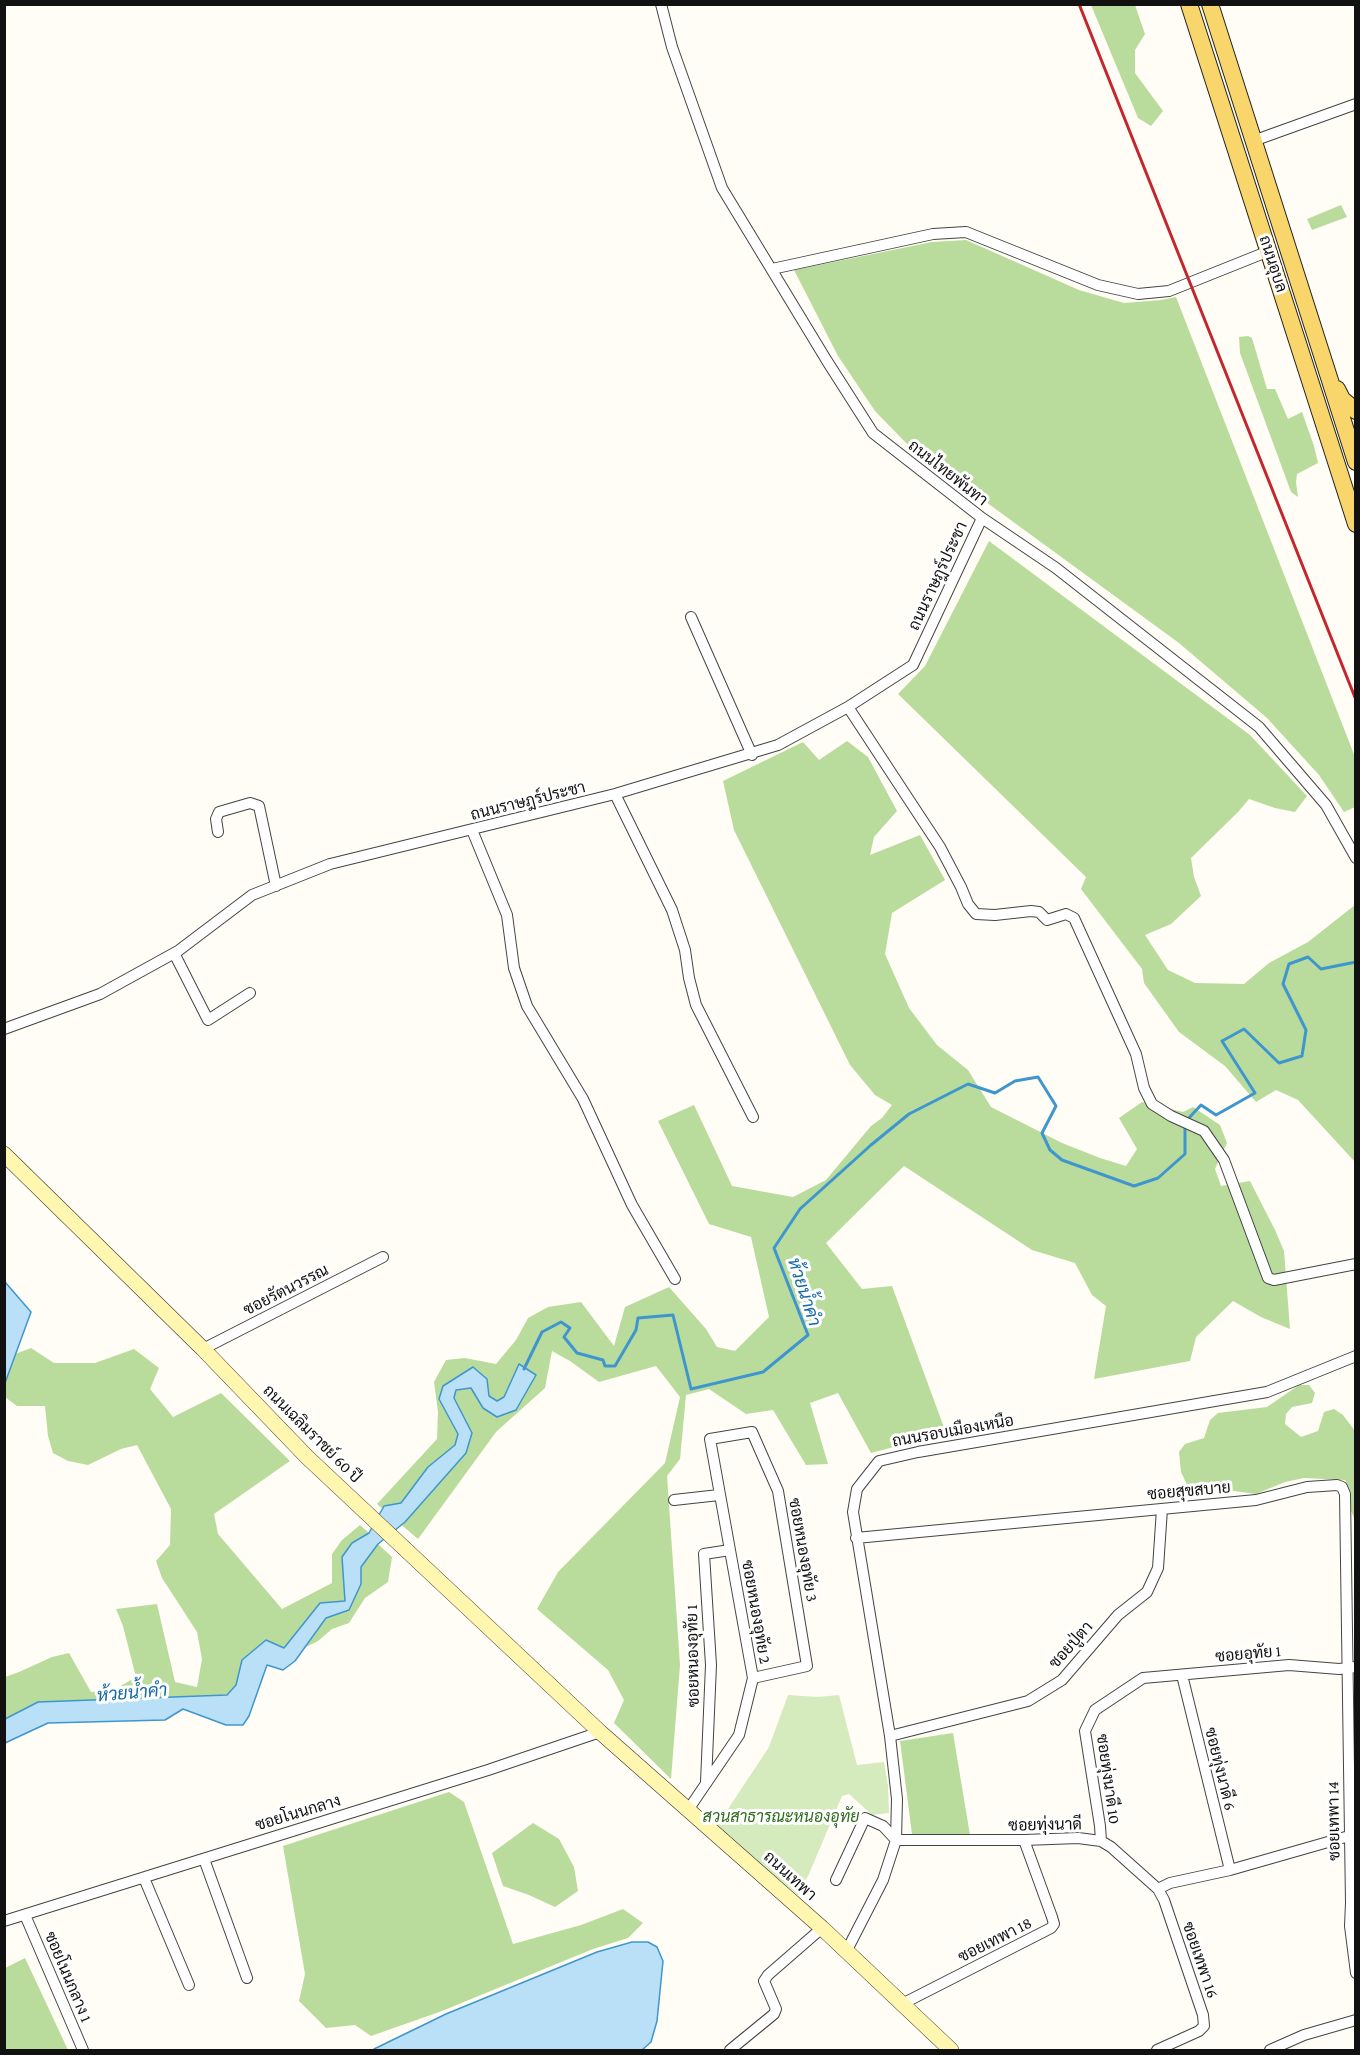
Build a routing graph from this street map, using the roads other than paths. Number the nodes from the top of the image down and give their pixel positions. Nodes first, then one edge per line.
1 (661, 4) edge
2 (1190, 4) edge
3 (1210, 4) edge
4 (1356, 104) edge
5 (1245, 113) junction
6 (1227, 119) junction
7 (1253, 141) junction
8 (1269, 251) junction
9 (772, 268) junction
10 (1326, 367) junction
11 (1356, 411) edge
12 (1351, 435) edge
13 (1329, 438) junction
14 (1356, 463) edge
15 (1338, 467) junction
16 (982, 518) junction
17 (1356, 524) edge
18 (691, 617) dead end
19 (848, 707) junction
20 (752, 755) junction
21 (615, 795) junction
22 (472, 830) junction
23 (218, 832) dead end
24 (1356, 858) edge
25 (276, 886) junction
26 (174, 953) junction
27 (250, 993) dead end
28 (4, 1029) edge
29 (753, 1117) dead end
30 (4, 1154) edge
31 (383, 1257) dead end
32 (1356, 1264) edge
33 (675, 1279) dead end
34 (203, 1349) junction
35 (1356, 1356) edge
36 (710, 1439) joint
37 (719, 1495) junction
38 (674, 1500) dead end
39 (1162, 1509) junction
40 (856, 1538) junction
41 (730, 1550) junction
42 (1351, 1667) edge
43 (1182, 1675) junction
44 (753, 1678) junction
45 (1143, 1678) joint
46 (600, 1732) junction
47 (890, 1736) junction
48 (706, 1784) junction
49 (688, 1810) junction
50 (1349, 1836) junction
51 (896, 1840) junction
52 (1024, 1840) junction
53 (1101, 1841) junction
54 (204, 1859) junction
55 (1230, 1870) junction
56 (144, 1878) junction
57 (836, 1880) dead end
58 (1158, 1889) junction
59 (1354, 1903) edge
60 (25, 1915) junction
61 (4, 1921) edge
62 (822, 1928) junction
63 (846, 1952) junction
64 (1356, 1973) edge
65 (247, 1978) dead end
66 (189, 1985) dead end
67 (902, 2004) junction
68 (1356, 2020) edge
69 (83, 2050) edge
70 (732, 2050) edge
71 (951, 2050) edge
72 (1157, 2050) edge
73 (1270, 2050) edge

1 - 9 street, ถนนไทยพันทา
2 - 6 main road, ถนนอุบล
3 - 5 main road, ถนนอุบล
4 - 7 street
5 - 6 main road
5 - 7 main road, ถนนอุบล
6 - 8 main road, ถนนอุบล
7 - 10 main road, ถนนอุบล
8 - 9 street
8 - 13 main road, ถนนอุบล
9 - 16 street, ถนนไทยพันทา
10 - 11 main road
10 - 12 main road, ถนนอุบล
12 - 13 main road
12 - 14 main road, ถนนอุบล
13 - 15 main road, ถนนอุบล
14 - 15 main road
15 - 17 main road, ถนนอุบล
16 - 19 street, ถนนราษฎร์ประชา
16 - 24 street, ถนนไทยพันทา
18 - 20 street
19 - 20 street, ถนนราษฎร์ประชา
19 - 32 street
20 - 21 street, ถนนราษฎร์ประชา
21 - 22 street, ถนนราษฎร์ประชา
21 - 29 street
22 - 25 street, ถนนราษฎร์ประชา
22 - 33 street
23 - 25 street
25 - 26 street, ถนนราษฎร์ประชา
26 - 27 street
26 - 28 street, ถนนราษฎร์ประชา
30 - 34 street, ถนนเฉลิมราชย์ 60 ปี
31 - 34 street, ซอยรัตนวรรณ
34 - 46 street, ถนนเฉลิมราชย์ 60 ปี
35 - 40 street, ถนนรอบเมืองเหนือ
36 - 37 street, ซอยหนองอุทัย 2
36 - 44 street, ซอยหนองอุทัย 3
37 - 38 street
37 - 41 street, ซอยหนองอุทัย 2
39 - 40 street, ซอยสุขสบาย
39 - 42 street, ซอยสุขสบาย
39 - 47 street, ซอยปู่ตา
40 - 47 street, ถนนรอบเมืองเหนือ
41 - 44 street, ซอยหนองอุทัย 2
41 - 48 street, ซอยหนองอุทัย 1
42 - 43 street, ซอยอุทัย 1
42 - 50 street, ซอยเทพา 14
43 - 45 street, ซอยอุทัย 1
43 - 55 street, ซอยทุ่งนาดี 6
44 - 48 street, ซอยหนองอุทัย 2
45 - 53 street, ซอยทุ่งนาดี 10
46 - 49 street, ถนนเทพา
46 - 54 street, ซอยโนนกลาง
47 - 51 street, ถนนรอบเมืองเหนือ
48 - 49 street, ซอยหนองอุทัย 2
49 - 62 street, ถนนเทพา
50 - 55 street
50 - 59 street, ซอยเทพา 14
51 - 52 street, ซอยทุ่งนาดี
51 - 57 street
51 - 63 street, ถนนรอบเมืองเหนือ
52 - 53 street, ซอยทุ่งนาดี
52 - 67 street, ซอยเทพา 18
53 - 58 street, ซอยทุ่งนาดี
54 - 56 street, ซอยโนนกลาง
54 - 65 street
55 - 58 street
56 - 60 street, ซอยโนนกลาง
56 - 66 street
58 - 72 street, ซอยเทพา 16
59 - 64 street, ซอยเทพา 14
60 - 61 street, ซอยโนนกลาง
60 - 69 street, ซอยโนนกลาง 1
62 - 63 street, ถนนเทพา
62 - 70 street
63 - 67 street, ถนนเทพา
67 - 71 street, ถนนเทพา
68 - 73 street

